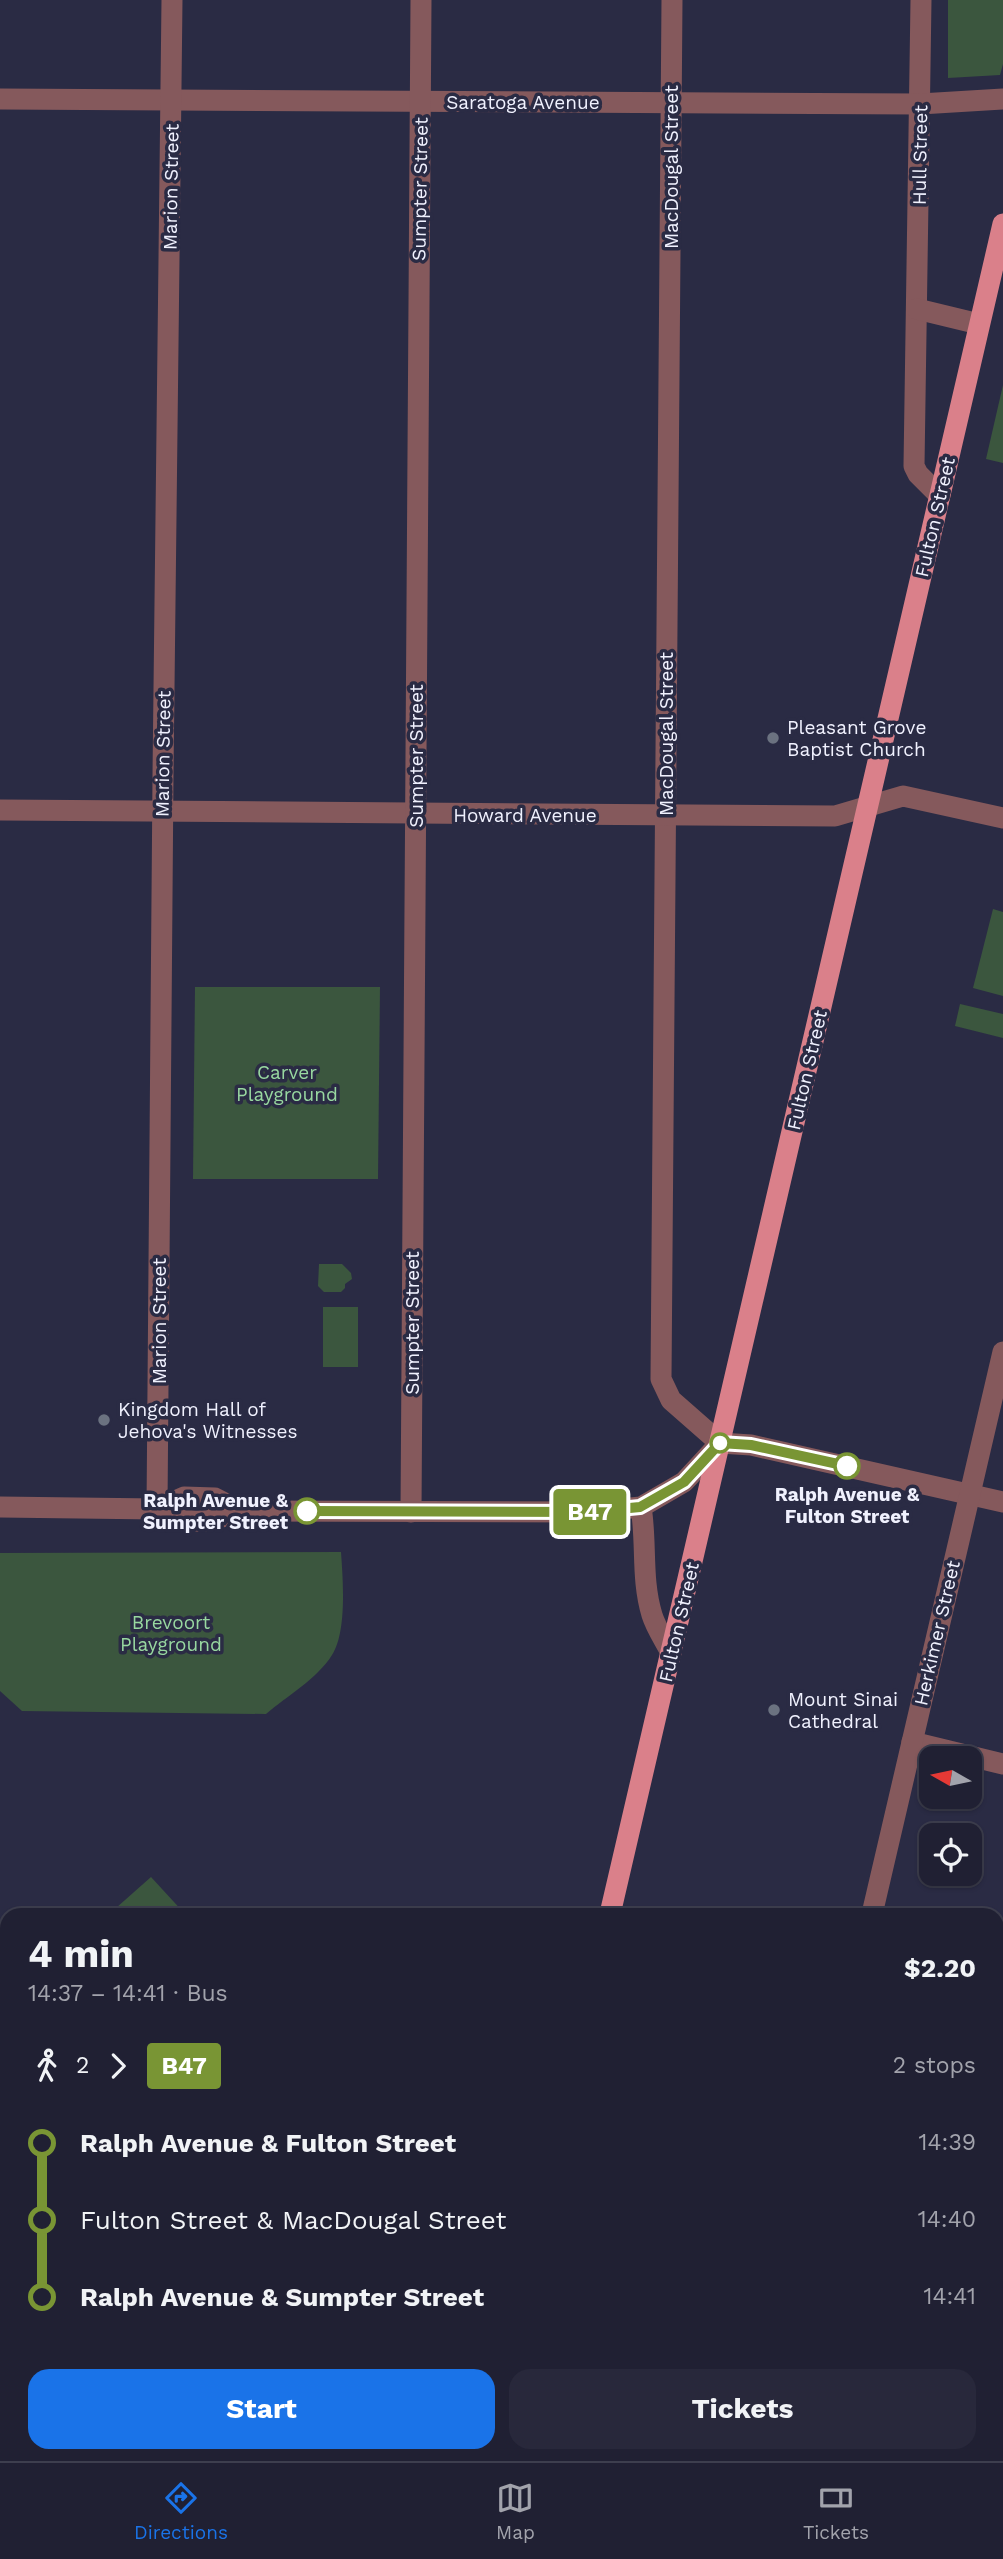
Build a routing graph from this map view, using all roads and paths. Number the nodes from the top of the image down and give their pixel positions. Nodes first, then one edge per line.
1 (172, 0) edge
2 (421, 0) edge
3 (672, 0) edge
4 (921, 0) edge
5 (0, 99) edge
6 (172, 100) junction
7 (1003, 100) edge
8 (421, 102) junction
9 (671, 103) junction
10 (920, 104) junction
11 (1003, 225) edge
12 (917, 309) junction
13 (979, 324) junction
14 (940, 496) junction
15 (868, 806) junction
16 (0, 810) edge
17 (162, 811) junction
18 (416, 814) junction
19 (665, 816) junction
20 (1003, 818) edge
21 (1003, 1352) edge
22 (720, 1443) junction
23 (970, 1494) junction
24 (1003, 1502) edge
25 (0, 1507) edge
26 (640, 1507) junction
27 (158, 1509) junction
28 (411, 1512) junction
29 (671, 1653) junction
30 (912, 1742) junction
31 (1003, 1763) edge
32 (611, 1908) edge
33 (873, 1908) edge

1 - 6 street, Marion Street
2 - 8 street, Sumpter Street
3 - 9 street, MacDougal Street
4 - 10 street, Hull Street
5 - 6 street, Saratoga Avenue
6 - 8 street, Saratoga Avenue
6 - 17 street, Marion Street
7 - 10 street, Saratoga Avenue
8 - 9 street, Saratoga Avenue
8 - 18 street, Sumpter Street
9 - 10 street, Saratoga Avenue
9 - 19 street, MacDougal Street
10 - 12 street, Hull Street
11 - 13 main road, Fulton Street
12 - 13 street
12 - 14 street, Hull Street
13 - 14 main road, Fulton Street
14 - 15 main road, Fulton Street
15 - 19 street, Howard Avenue
15 - 20 street, Howard Avenue
15 - 22 main road, Fulton Street
16 - 17 street, Howard Avenue
17 - 18 street, Howard Avenue
17 - 27 street, Marion Street
18 - 19 street, Howard Avenue
18 - 28 street, Sumpter Street
19 - 22 street, MacDougal Street
21 - 23 street, Herkimer Street
22 - 23 street
22 - 26 street
22 - 29 main road, Fulton Street
23 - 24 street
23 - 30 street, Herkimer Street
25 - 27 street
26 - 28 street
26 - 29 street
27 - 28 street
29 - 32 main road, Fulton Street
30 - 31 street
30 - 33 street, Herkimer Street

